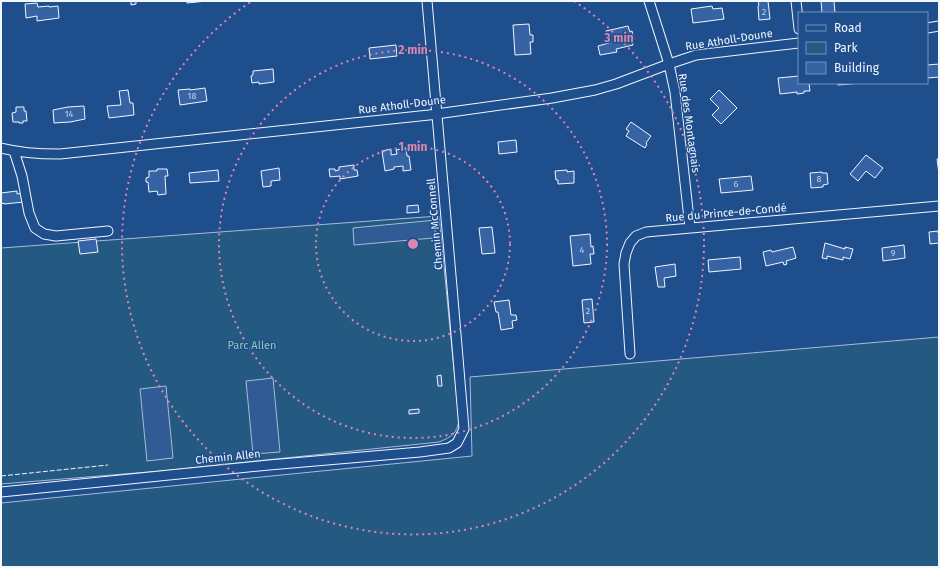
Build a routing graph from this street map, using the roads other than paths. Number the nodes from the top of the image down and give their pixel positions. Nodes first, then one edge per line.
1 (427, 1) edge
2 (648, 1) edge
3 (796, 1) edge
4 (798, 20) edge
5 (939, 26) edge
6 (928, 28) edge
7 (798, 43) edge
8 (669, 64) junction
9 (437, 114) junction
10 (1, 148) edge
11 (14, 151) junction
12 (939, 206) edge
13 (690, 228) junction
14 (108, 231) dead end
15 (630, 354) dead end
16 (457, 443) joint
17 (1, 492) edge

1 - 9 street, Chemin McConnell
2 - 8 street, Rue des Montagnais
3 - 4 street
5 - 6 street
7 - 8 street, Rue Atholl-Doune
8 - 9 street, Rue Atholl-Doune
8 - 13 street, Rue des Montagnais
9 - 11 street, Rue Atholl-Doune
9 - 16 street, Chemin McConnell
10 - 11 street, Rue Atholl-Doune
11 - 14 street
12 - 13 street, Rue du Prince-de-Condé
13 - 15 street, Rue du Prince-de-Condé
16 - 17 street, Chemin Allen

